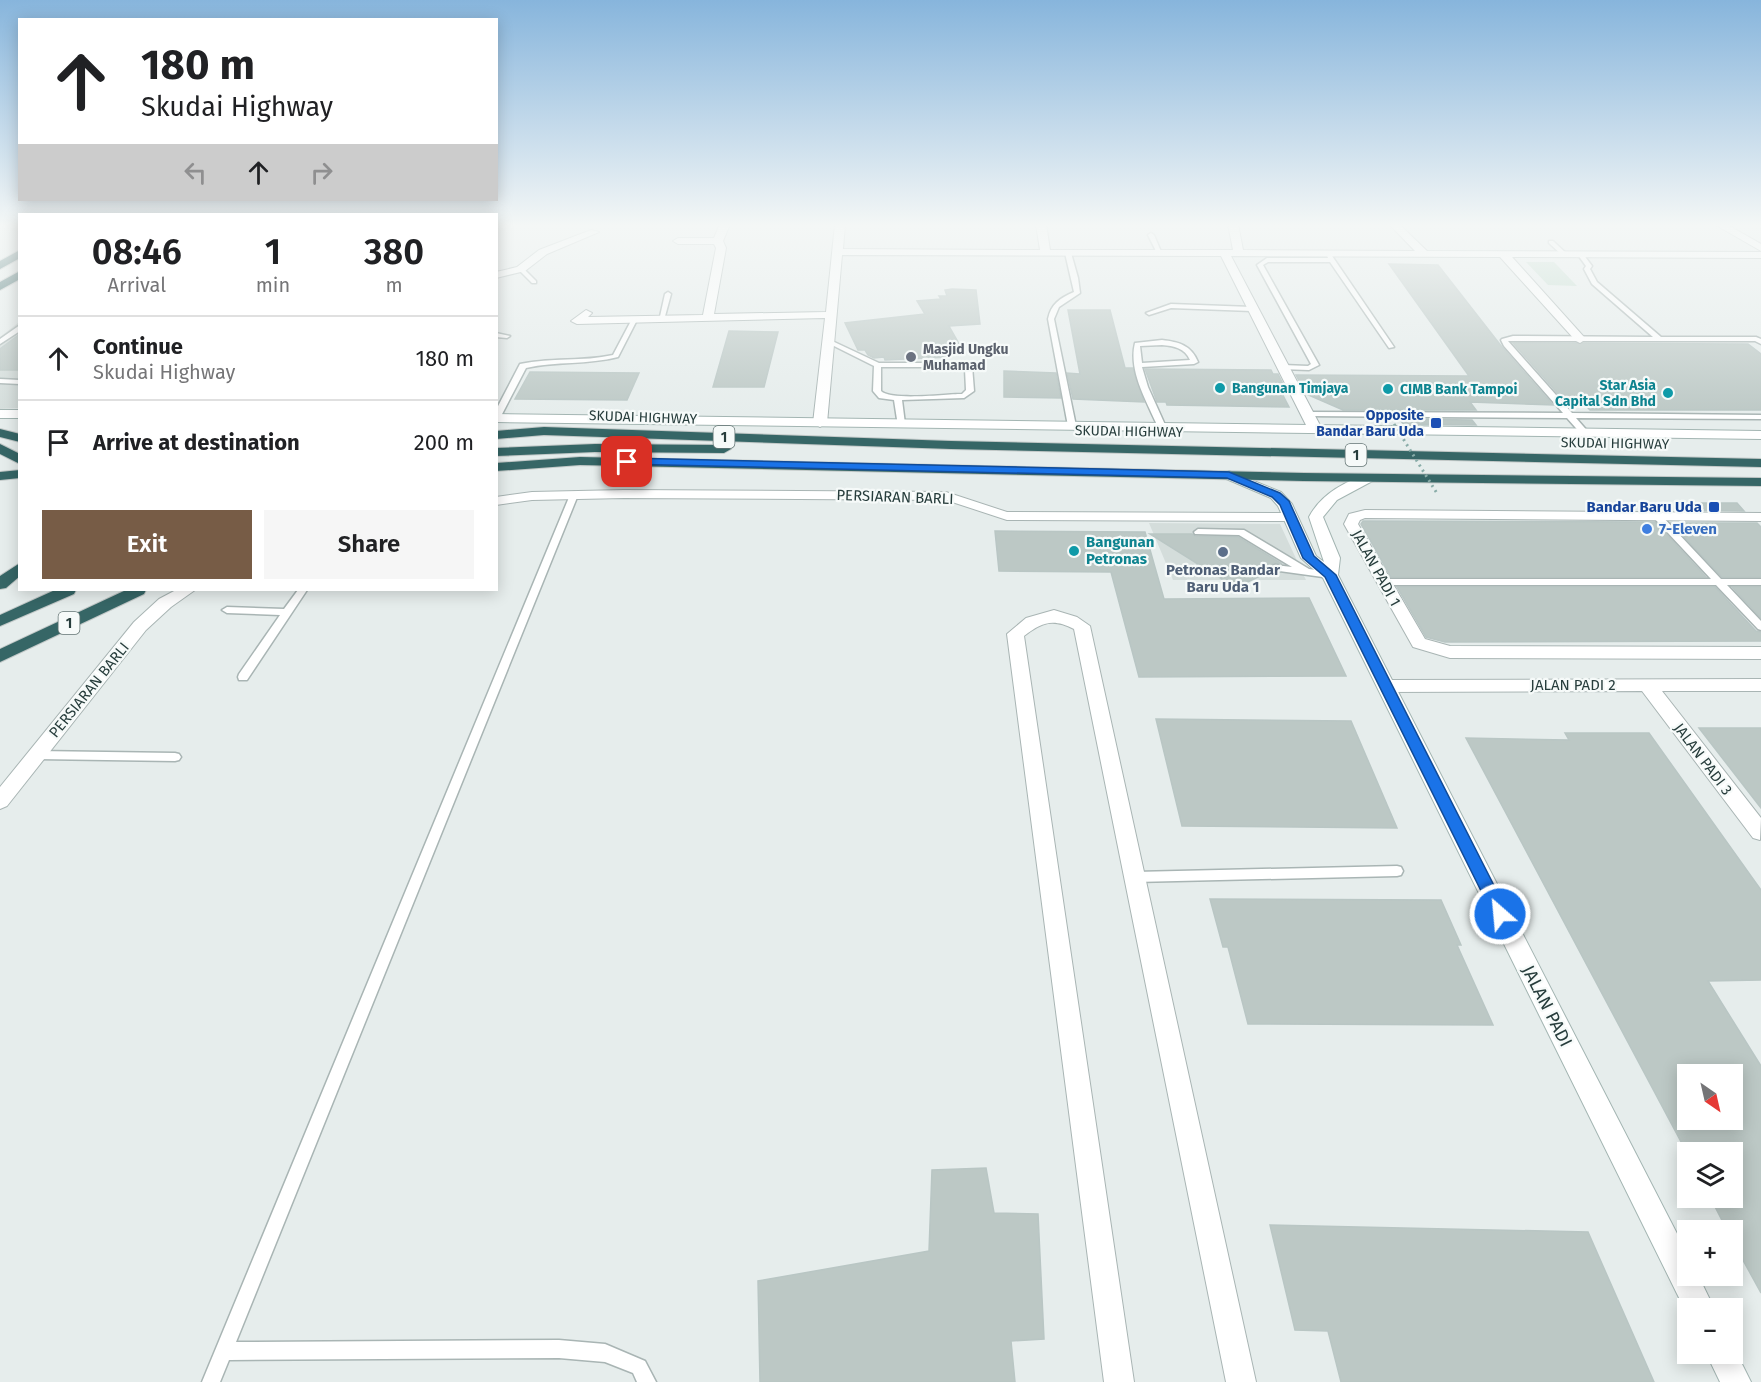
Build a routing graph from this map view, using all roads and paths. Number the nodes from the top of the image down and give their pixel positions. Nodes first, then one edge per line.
1 (713, 288) edge
2 (833, 288) edge
3 (1076, 288) edge
4 (1242, 288) edge
5 (1273, 288) edge
6 (1351, 288) edge
7 (1534, 288) edge
8 (1599, 288) edge
9 (668, 294) dead end
10 (1252, 309) junction
11 (586, 313) dead end
12 (1149, 313) dead end
13 (830, 315) junction
14 (708, 318) junction
15 (634, 320) junction
16 (661, 320) junction
17 (18, 328) edge
18 (498, 335) edge
19 (507, 336) dead end
20 (1580, 339) junction
21 (1660, 339) junction
22 (1759, 340) edge
23 (828, 341) junction
24 (0, 342) edge
25 (1391, 348) dead end
26 (878, 365) junction
27 (1139, 365) junction
28 (1283, 367) junction
29 (0, 381) edge
30 (18, 382) edge
31 (898, 398) junction
32 (0, 414) edge
33 (18, 414) edge
34 (498, 414) edge
35 (1308, 414) junction
36 (1570, 415) junction
37 (1761, 417) edge
38 (498, 418) edge
39 (820, 423) junction
40 (901, 424) junction
41 (1394, 424) dead end
42 (1072, 426) junction
43 (1162, 427) junction
44 (1315, 429) junction
45 (0, 433) edge
46 (1586, 434) junction
47 (498, 435) edge
48 (1761, 435) edge
49 (18, 438) edge
50 (951, 445) junction
51 (0, 448) edge
52 (498, 452) edge
53 (18, 459) edge
54 (1761, 464) edge
55 (498, 467) edge
56 (18, 474) edge
57 (1229, 475) junction
58 (0, 476) edge
59 (1371, 478) junction
60 (1761, 483) edge
61 (574, 495) junction
62 (1438, 495) dead end
63 (498, 501) edge
64 (1658, 516) junction
65 (1761, 516) edge
66 (1185, 517) junction
67 (1291, 517) junction
68 (1275, 568) dead end
69 (18, 569) edge
70 (1319, 574) junction
71 (1383, 582) junction
72 (1717, 582) junction
73 (1761, 582) edge
74 (0, 584) edge
75 (66, 591) edge
76 (136, 591) edge
77 (185, 591) edge
78 (301, 591) edge
79 (227, 610) dead end
80 (287, 612) junction
81 (0, 621) edge
82 (1761, 627) edge
83 (1761, 653) edge
84 (0, 656) edge
85 (243, 677) dead end
86 (1647, 685) junction
87 (1761, 685) edge
88 (1386, 686) junction
89 (37, 755) junction
90 (175, 757) dead end
91 (0, 801) edge
92 (1760, 832) edge
93 (1397, 871) dead end
94 (1135, 877) junction
95 (1694, 1298) edge
96 (224, 1351) junction
97 (1727, 1364) edge
98 (211, 1382) edge
99 (647, 1382) edge
100 (1119, 1382) edge
101 (1241, 1382) edge
102 (1736, 1382) edge

1 - 14 street
2 - 13 street
3 - 42 lane
4 - 10 street
5 - 28 lane
6 - 25 lane
7 - 20 street
8 - 21 lane
9 - 16 lane
10 - 12 lane
10 - 28 street
11 - 15 street
13 - 14 street
13 - 23 street
14 - 16 street
15 - 16 street
15 - 34 lane
17 - 24 lane
18 - 19 lane
20 - 21 lane
20 - 36 lane
21 - 22 lane
23 - 26 lane
23 - 39 street
26 - 31 lane
26 - 31 lane
27 - 27 lane
27 - 43 lane
28 - 35 street
29 - 30 lane
31 - 40 lane
32 - 33 street
35 - 36 lane
35 - 44 street
36 - 37 lane
36 - 46 lane
38 - 39 street
39 - 40 street
40 - 42 street
41 - 62 path, bridge
42 - 43 street
43 - 44 street
44 - 46 street
45 - 49 highway
46 - 48 street
47 - 50 highway, SKUDAI HIGHWAY / 1
50 - 52 highway
50 - 54 highway, SKUDAI HIGHWAY / 1
51 - 53 highway
55 - 57 highway, 1
56 - 58 highway
57 - 59 highway, 1
57 - 67 street, JALAN PADI
59 - 60 highway, 1
59 - 70 street, JALAN PADI
61 - 63 street, PERSIARAN BARLI
61 - 66 street, PERSIARAN BARLI
61 - 96 lane
64 - 65 street, JALAN PADI 1
64 - 71 street, JALAN PADI 1
64 - 72 lane
66 - 67 street, PERSIARAN BARLI
66 - 70 lane
67 - 70 street, JALAN PADI
68 - 70 lane
69 - 74 highway
70 - 88 street, JALAN PADI
71 - 72 lane
71 - 83 street, JALAN PADI 1
72 - 73 lane
72 - 82 lane
75 - 81 highway
76 - 84 highway, 1
77 - 89 street, PERSIARAN BARLI
78 - 80 lane
79 - 80 lane
80 - 85 lane
86 - 87 street, JALAN PADI 2
86 - 88 street, JALAN PADI 2
86 - 92 street, JALAN PADI 3
88 - 95 street, JALAN PADI
89 - 90 lane
89 - 91 street, PERSIARAN BARLI
93 - 94 lane
94 - 100 street
94 - 101 street
96 - 98 lane
96 - 99 lane
97 - 102 street

